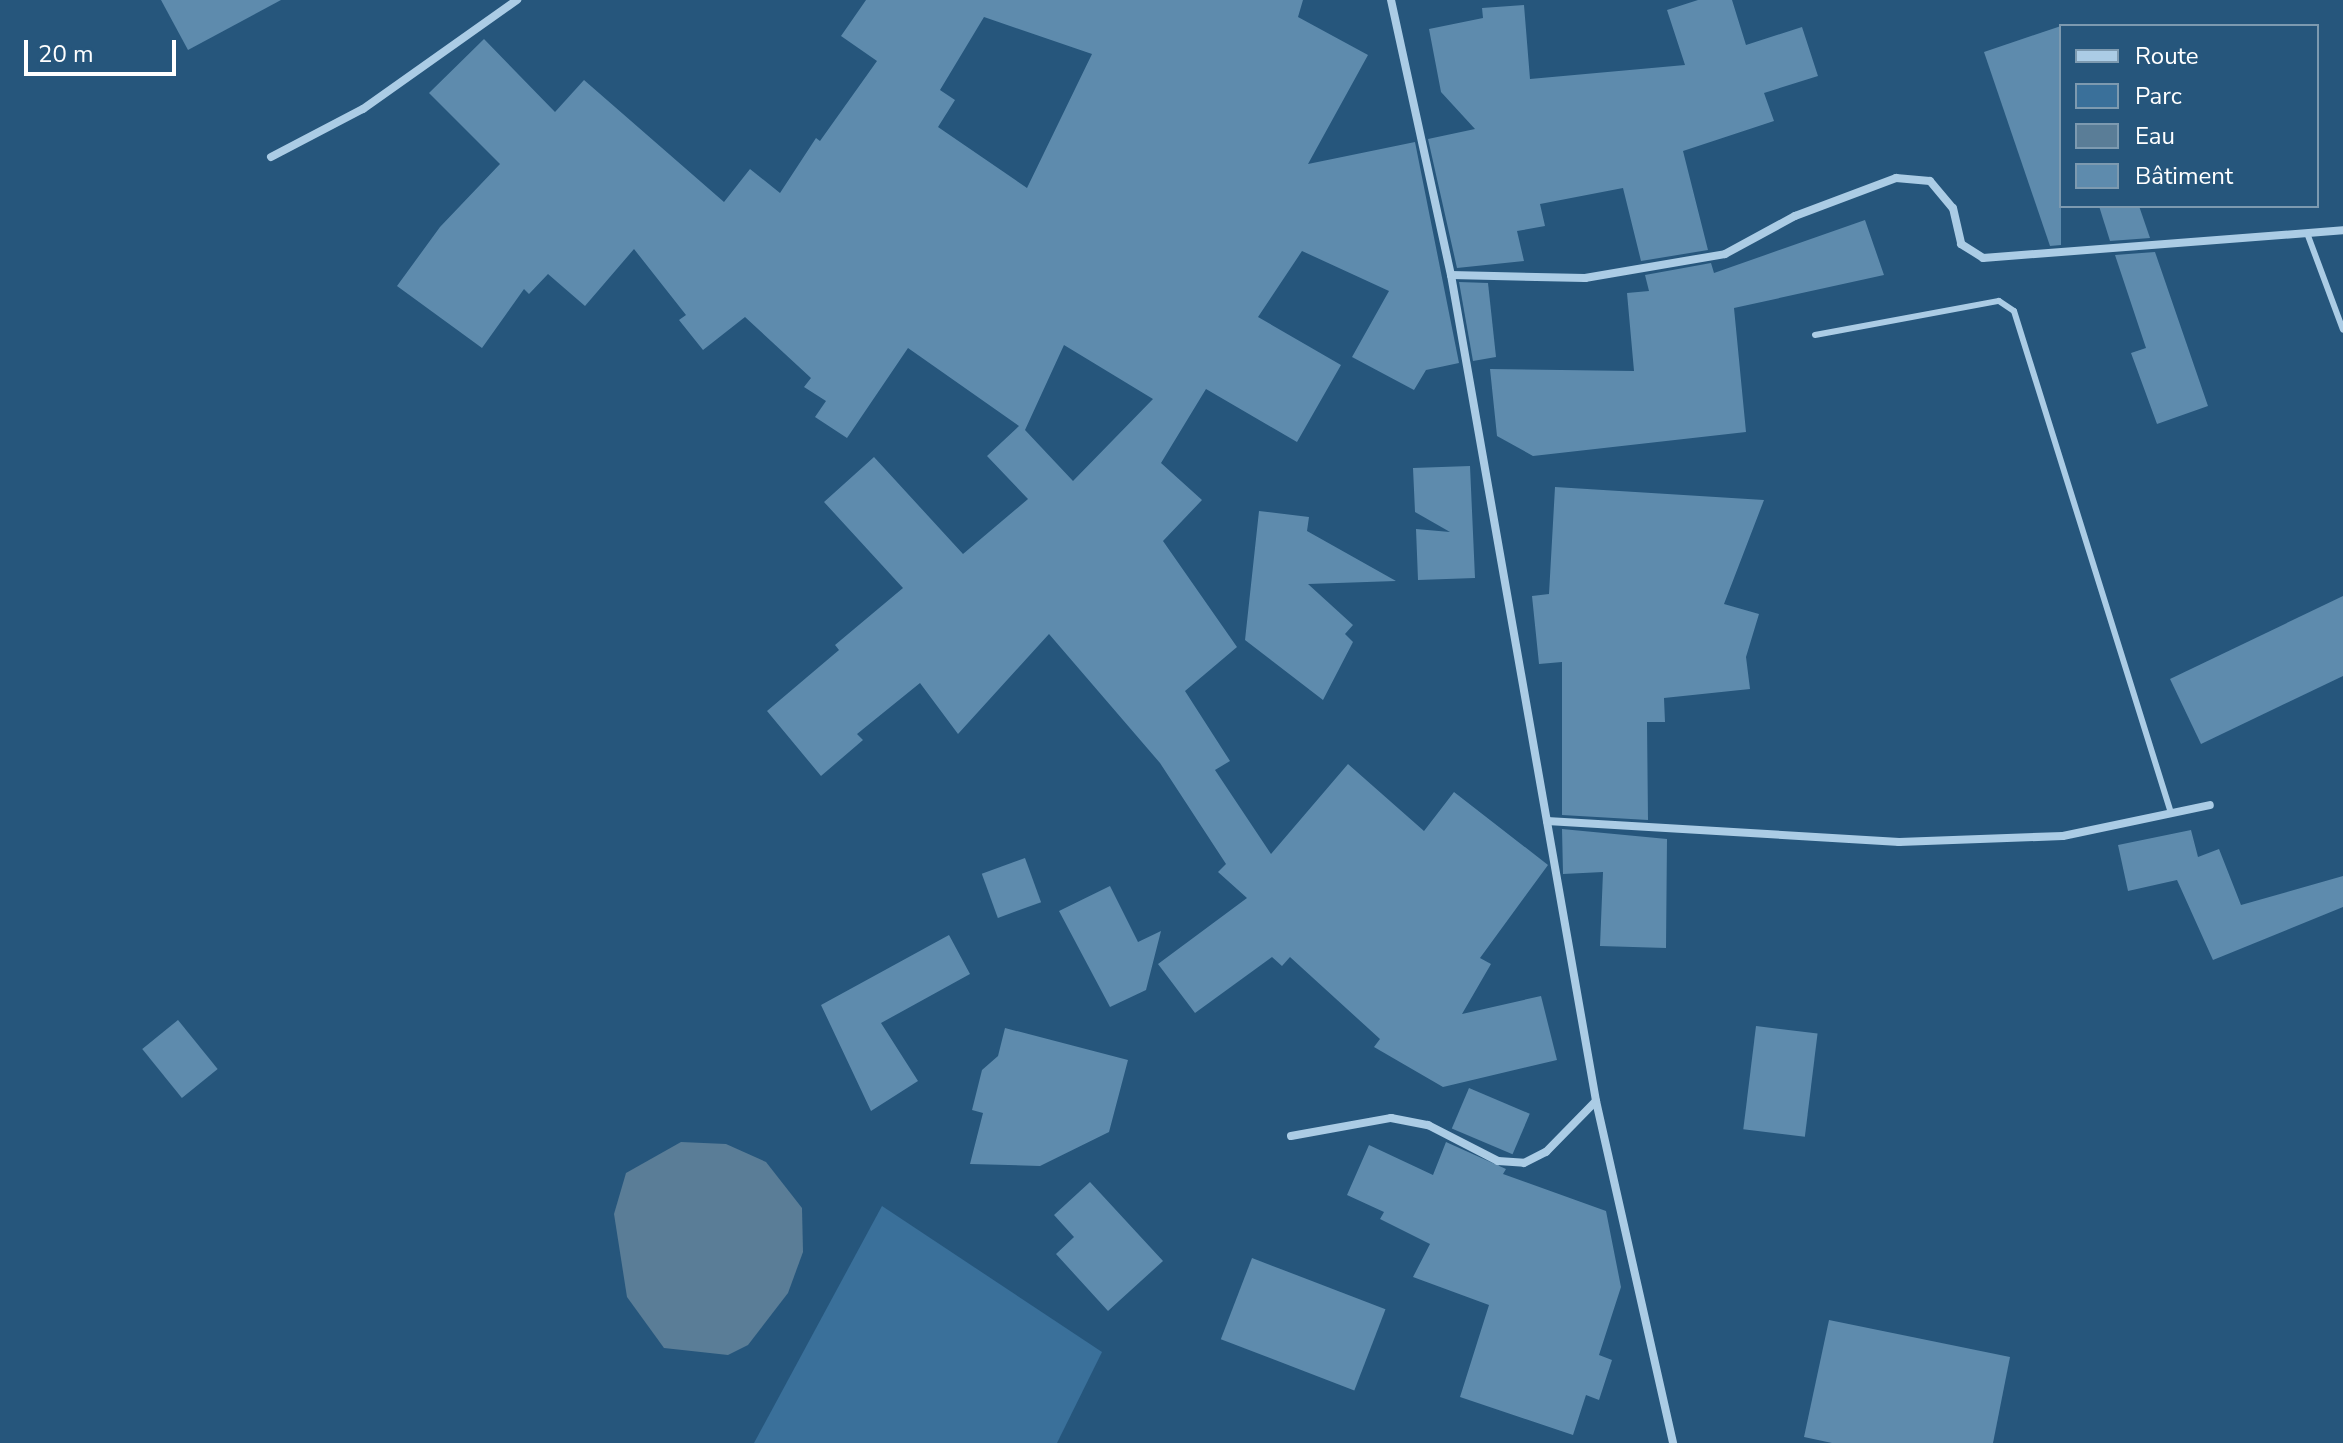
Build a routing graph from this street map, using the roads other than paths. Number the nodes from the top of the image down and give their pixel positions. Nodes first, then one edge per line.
1 (517, 0) edge
2 (1391, 0) edge
3 (271, 157) dead end
4 (2343, 230) edge
5 (2307, 233) junction
6 (1451, 275) junction
7 (2343, 330) edge
8 (1815, 335) dead end
9 (2210, 805) dead end
10 (2171, 813) junction
11 (1547, 821) junction
12 (1596, 1101) junction
13 (1291, 1136) dead end
14 (1673, 1443) edge

1 - 3 street
2 - 6 street
4 - 5 street
5 - 6 street
5 - 7 lane
6 - 11 street
8 - 10 lane
9 - 10 street
10 - 11 street
11 - 12 street
12 - 13 street
12 - 14 street

